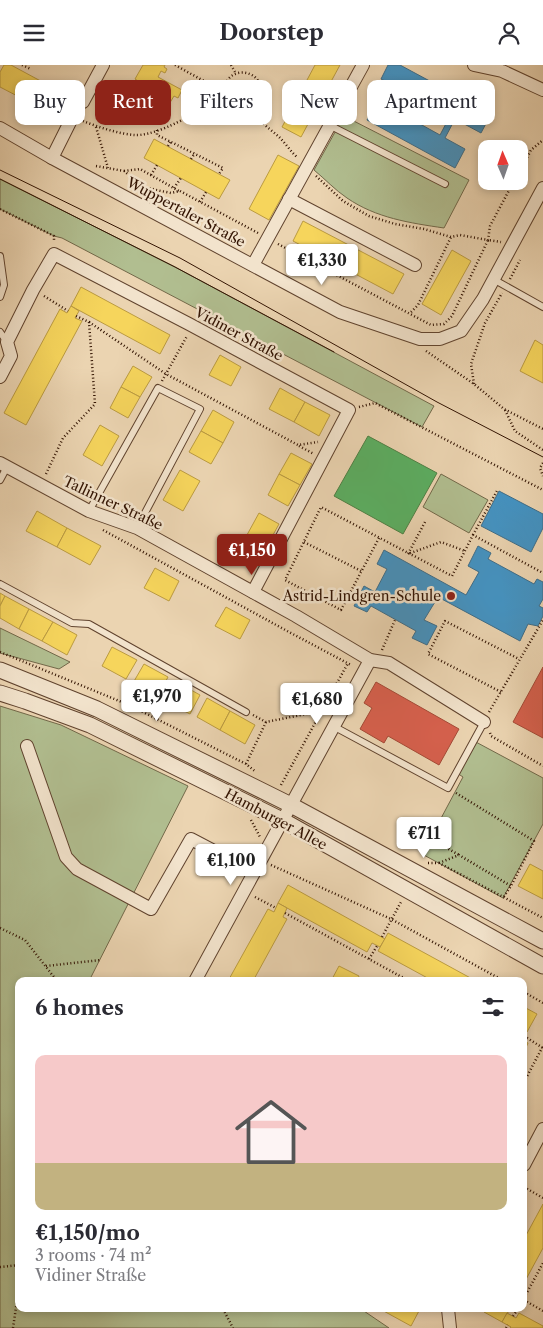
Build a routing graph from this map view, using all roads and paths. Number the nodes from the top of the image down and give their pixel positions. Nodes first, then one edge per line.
1 (22, 65) edge
2 (103, 65) edge
3 (175, 65) edge
4 (231, 65) edge
5 (362, 65) edge
6 (474, 65) edge
7 (31, 69) dead end
8 (235, 72) junction
9 (202, 80) edge
10 (226, 80) edge
11 (258, 80) edge
12 (354, 80) edge
13 (543, 90) edge
14 (330, 125) joint
15 (96, 127) dead end
16 (0, 128) edge
17 (157, 131) dead end
18 (171, 141) junction
19 (543, 141) edge
20 (168, 146) dead end
21 (195, 153) junction
22 (528, 156) edge
23 (52, 158) junction
24 (191, 159) dead end
25 (157, 165) dead end
26 (93, 166) dead end
27 (108, 168) junction
28 (124, 171) junction
29 (219, 174) dead end
30 (151, 175) junction
31 (181, 178) dead end
32 (445, 184) dead end
33 (174, 188) junction
34 (543, 188) edge
35 (180, 191) junction
36 (206, 192) dead end
37 (289, 199) junction
38 (200, 202) junction
39 (0, 209) edge
40 (54, 236) dead end
41 (451, 237) dead end
42 (267, 239) junction
43 (488, 240) dead end
44 (523, 254) dead end
45 (0, 256) edge
46 (253, 265) junction
47 (415, 265) dead end
48 (494, 279) junction
49 (506, 286) junction
50 (33, 290) junction
51 (0, 297) edge
52 (543, 307) edge
53 (68, 311) dead end
54 (411, 312) dead end
55 (76, 316) dead end
56 (89, 322) junction
57 (193, 326) junction
58 (4, 337) edge
59 (420, 347) dead end
60 (166, 373) junction
61 (0, 377) edge
62 (474, 384) junction
63 (158, 387) junction
64 (504, 409) junction
65 (349, 410) junction
66 (543, 429) edge
67 (334, 439) junction
68 (298, 445) junction
69 (543, 450) edge
70 (324, 459) junction
71 (543, 463) edge
72 (3, 465) edge
73 (543, 476) edge
74 (0, 480) edge
75 (40, 485) junction
76 (498, 489) dead end
77 (543, 491) edge
78 (89, 511) junction
79 (425, 523) dead end
80 (137, 528) junction
81 (103, 530) dead end
82 (473, 535) junction
83 (379, 538) junction
84 (304, 542) junction
85 (465, 551) junction
86 (408, 554) junction
87 (361, 571) junction
88 (543, 573) edge
89 (0, 584) edge
90 (253, 592) junction
91 (395, 620) dead end
92 (543, 622) edge
93 (519, 659) junction
94 (348, 663) junction
95 (370, 664) junction
96 (0, 670) edge
97 (501, 692) junction
98 (0, 693) edge
99 (321, 711) junction
100 (246, 712) joint
101 (266, 722) junction
102 (484, 722) junction
103 (333, 726) junction
104 (27, 746) dead end
105 (246, 764) dead end
106 (543, 766) edge
107 (281, 785) dead end
108 (448, 788) junction
109 (290, 805) junction
110 (282, 820) junction
111 (412, 828) dead end
112 (459, 855) junction
113 (260, 861) junction
114 (423, 863) dead end
115 (439, 863) junction
116 (254, 872) junction
117 (512, 887) junction
118 (244, 890) junction
119 (504, 898) junction
120 (401, 902) dead end
121 (276, 908) dead end
122 (284, 913) dead end
123 (543, 918) edge
124 (391, 919) junction
125 (0, 928) edge
126 (382, 937) dead end
127 (543, 941) edge
128 (377, 946) dead end
129 (370, 959) junction
130 (101, 960) dead end
131 (45, 966) junction
132 (543, 966) edge
133 (54, 977) edge
134 (197, 977) edge
135 (402, 977) edge
136 (497, 977) edge
137 (527, 994) edge
138 (543, 1003) edge
139 (527, 1039) edge
140 (543, 1047) edge
141 (527, 1076) edge
142 (543, 1129) edge
143 (527, 1159) edge
144 (527, 1189) edge
145 (543, 1198) edge
146 (543, 1263) edge
147 (15, 1265) edge
148 (0, 1267) edge
149 (527, 1293) edge
150 (527, 1301) edge
151 (543, 1311) edge
152 (15, 1312) edge
153 (225, 1312) edge
154 (448, 1312) edge
155 (516, 1312) edge
156 (513, 1316) dead end
157 (13, 1328) edge
158 (233, 1328) edge
159 (450, 1328) edge

1 - 7 path
2 - 23 street
3 - 9 path
4 - 8 path
5 - 12 street
6 - 13 street
8 - 10 path
8 - 11 path
14 - 32 lane
14 - 37 street
15 - 27 path
16 - 23 street, Wuppertaler Straße
17 - 18 path
18 - 20 path
18 - 21 path
19 - 22 path
21 - 24 path
21 - 29 path
23 - 46 street, Wuppertaler Straße
25 - 30 path
26 - 27 path
27 - 28 path
28 - 30 path
28 - 35 path
30 - 33 path
31 - 33 path
33 - 35 path
34 - 48 street, Wuppertaler Straße
35 - 38 path
36 - 38 path
37 - 42 street
37 - 47 street
38 - 42 path
39 - 40 path
41 - 54 path
42 - 43 path
42 - 46 street
44 - 49 path
45 - 51 lane
46 - 48 street, Wuppertaler Straße
48 - 49 lane
49 - 52 lane
49 - 62 path
50 - 53 path
50 - 57 street, Vidiner Straße
50 - 58 street, Vidiner Straße
55 - 56 path
56 - 60 path
56 - 75 path
57 - 60 path
57 - 65 street, Vidiner Straße
58 - 61 street, Vidiner Straße
59 - 62 path
60 - 63 path
60 - 68 path
62 - 64 path
63 - 78 lane
63 - 80 lane
64 - 66 path
64 - 69 path
65 - 67 street
65 - 77 path
67 - 68 path
67 - 70 street
68 - 70 path
70 - 90 street
71 - 73 path
72 - 74 lane
72 - 75 street, Tallinner Straße
75 - 78 street, Tallinner Straße
76 - 82 path
78 - 80 street, Tallinner Straße
79 - 86 path
80 - 90 street, Tallinner Straße
81 - 94 path
82 - 85 path
82 - 88 path
83 - 84 path
83 - 86 path
83 - 87 path
84 - 87 path
84 - 87 path
85 - 86 path
85 - 86 path
89 - 100 lane
90 - 95 street, Tallinner Straße
91 - 95 path
92 - 93 path
93 - 97 path
93 - 97 path
94 - 95 path
94 - 99 path
95 - 102 street, Tallinner Straße
95 - 103 street
96 - 109 street, Hamburger Allee
97 - 102 path
98 - 110 street, Hamburger Allee
99 - 101 path
99 - 107 path
100 - 101 path
101 - 105 path
102 - 106 path
102 - 108 lane
103 - 108 lane
103 - 109 street
104 - 116 street
108 - 117 path
109 - 110 street
109 - 127 street, Hamburger Allee
110 - 113 street
110 - 132 street, Hamburger Allee
111 - 112 path
112 - 115 path
112 - 117 path
113 - 116 street
113 - 124 path
114 - 115 path
115 - 119 path
116 - 118 street
117 - 119 path
118 - 121 path
118 - 134 street
119 - 123 path
120 - 124 path
122 - 129 path
124 - 126 path
124 - 136 path
125 - 131 path
128 - 129 path
129 - 135 path
130 - 131 path
131 - 133 path
137 - 138 path
139 - 140 path
140 - 141 path
142 - 143 street
144 - 145 path
146 - 149 path
147 - 148 path
150 - 151 path
152 - 157 path
153 - 158 path
154 - 159 street
155 - 156 path

